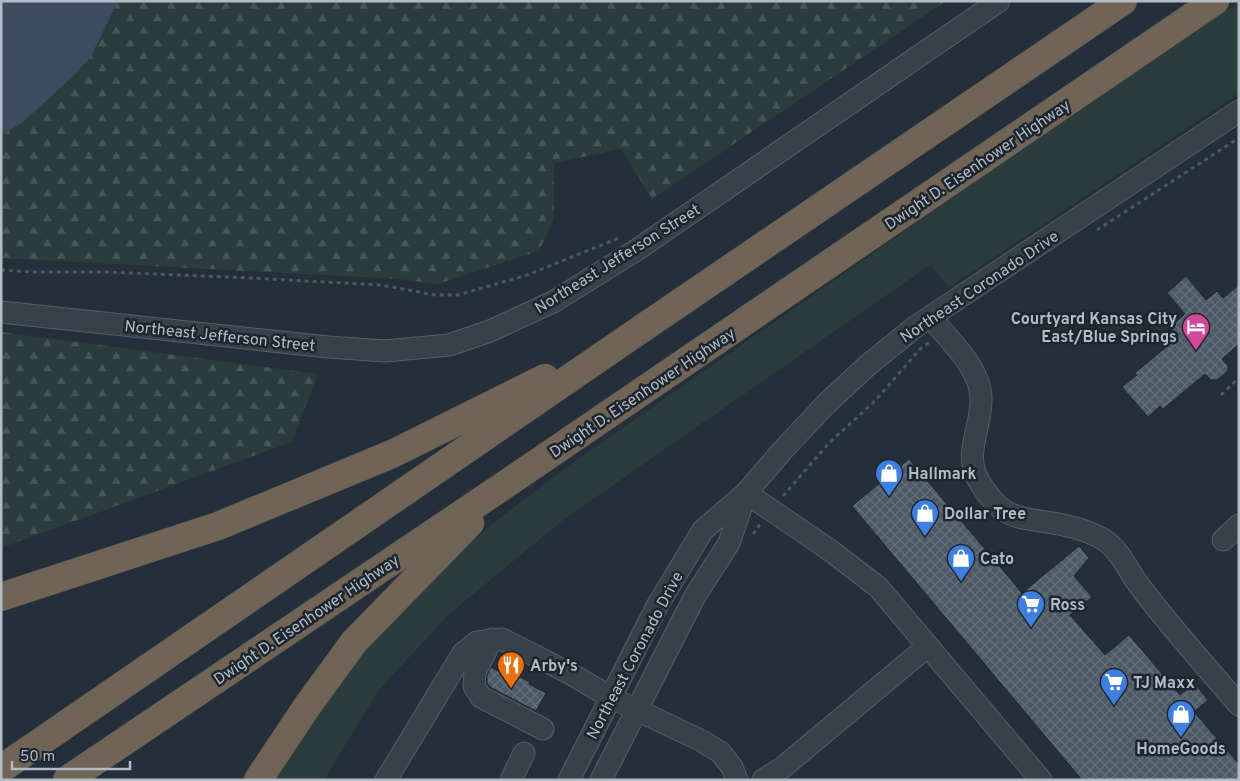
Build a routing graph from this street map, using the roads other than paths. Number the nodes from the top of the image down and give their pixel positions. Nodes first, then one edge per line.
1 (999, 1) edge
2 (1123, 1) edge
3 (1215, 1) edge
4 (1239, 111) edge
5 (1, 312) edge
6 (930, 317) junction
7 (634, 334) junction
8 (509, 482) junction
9 (746, 492) junction
10 (1239, 525) edge
11 (1223, 540) dead end
12 (1, 597) edge
13 (492, 639) junction
14 (928, 646) junction
15 (610, 698) junction
16 (1239, 705) edge
17 (636, 710) junction
18 (543, 729) dead end
19 (524, 753) dead end
20 (1, 769) edge
21 (784, 774) edge
22 (67, 780) edge
23 (258, 780) edge
24 (386, 780) edge
25 (511, 780) edge
26 (569, 780) edge
27 (600, 780) edge
28 (737, 780) edge
29 (763, 780) edge
30 (1041, 780) edge

1 - 5 street, Northeast Jefferson Street
2 - 7 highway
3 - 8 highway, Dwight D. Eisenhower Highway
4 - 6 street, Northeast Coronado Drive
6 - 9 street, Northeast Coronado Drive
6 - 16 street
7 - 12 highway
7 - 20 highway
8 - 22 highway, Dwight D. Eisenhower Highway
8 - 23 highway
9 - 14 street
9 - 15 street, Northeast Coronado Drive
9 - 17 street, Northeast Coronado Drive
10 - 11 street
13 - 15 street
13 - 18 street
13 - 24 street
14 - 21 street
14 - 30 street
15 - 17 street
15 - 26 street, Northeast Coronado Drive
17 - 27 street, Northeast Coronado Drive
17 - 28 street
19 - 25 street
21 - 29 street

